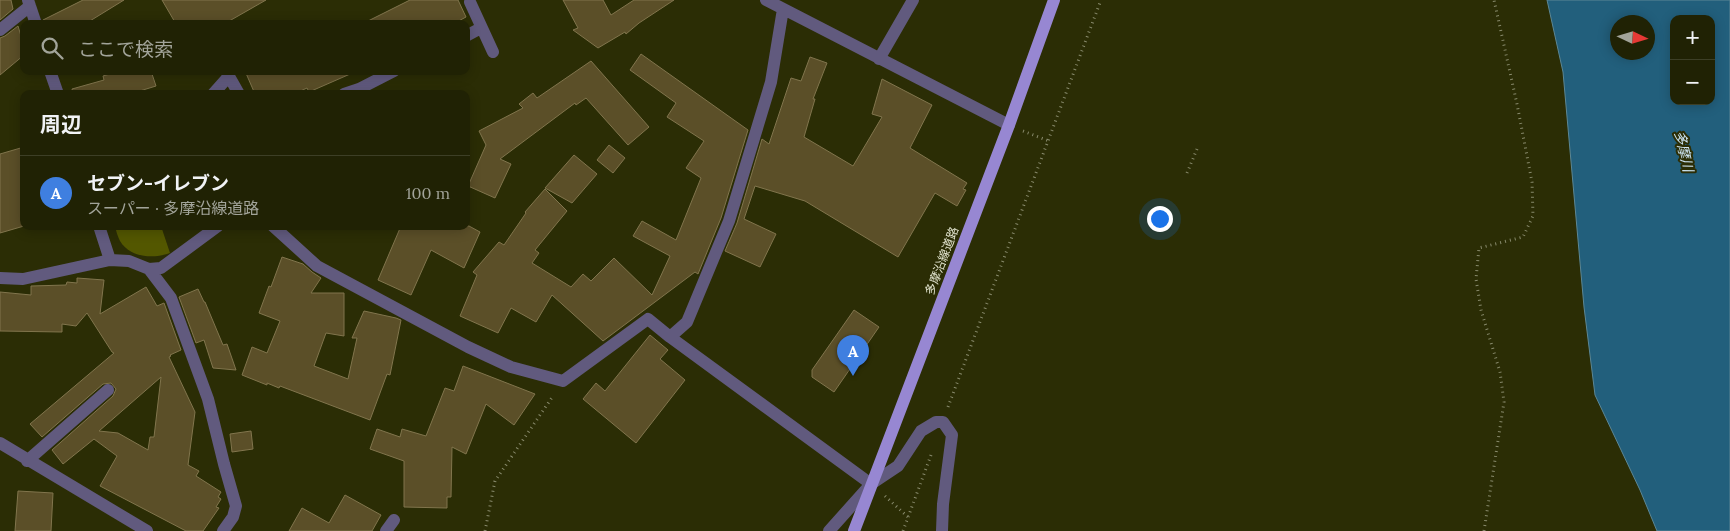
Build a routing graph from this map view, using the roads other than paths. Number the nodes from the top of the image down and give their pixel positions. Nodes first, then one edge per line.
1 (766, 0) edge
2 (913, 0) edge
3 (1054, 0) edge
4 (470, 2) dead end
5 (29, 3) edge
6 (783, 9) junction
7 (35, 20) edge
8 (481, 28) junction
9 (0, 30) edge
10 (470, 34) edge
11 (493, 52) dead end
12 (880, 59) junction
13 (51, 75) edge
14 (227, 75) edge
15 (229, 75) edge
16 (386, 75) edge
17 (57, 90) edge
18 (216, 90) edge
19 (237, 90) edge
20 (354, 90) edge
21 (1009, 125) junction
22 (100, 230) edge
23 (213, 230) edge
24 (277, 230) edge
25 (110, 260) junction
26 (150, 269) junction
27 (0, 278) edge
28 (670, 337) junction
29 (108, 390) dead end
30 (0, 443) edge
31 (27, 461) junction
32 (871, 484) junction
33 (147, 531) edge
34 (223, 531) edge
35 (829, 531) edge
36 (854, 531) edge
37 (942, 531) edge

1 - 6 street
2 - 12 street
3 - 21 main road, 多摩沿線道路
4 - 8 street
5 - 7 street
5 - 9 street
6 - 12 street
6 - 28 street
8 - 10 street
8 - 11 street
12 - 21 street
13 - 17 street
14 - 18 street
15 - 19 street
16 - 20 street
21 - 32 main road, 多摩沿線道路
22 - 25 street
23 - 26 street
24 - 28 street
25 - 26 street
25 - 27 street
26 - 34 street
28 - 32 street
29 - 31 street
30 - 31 street
31 - 33 street
32 - 35 street
32 - 36 main road, 多摩沿線道路
32 - 37 street

